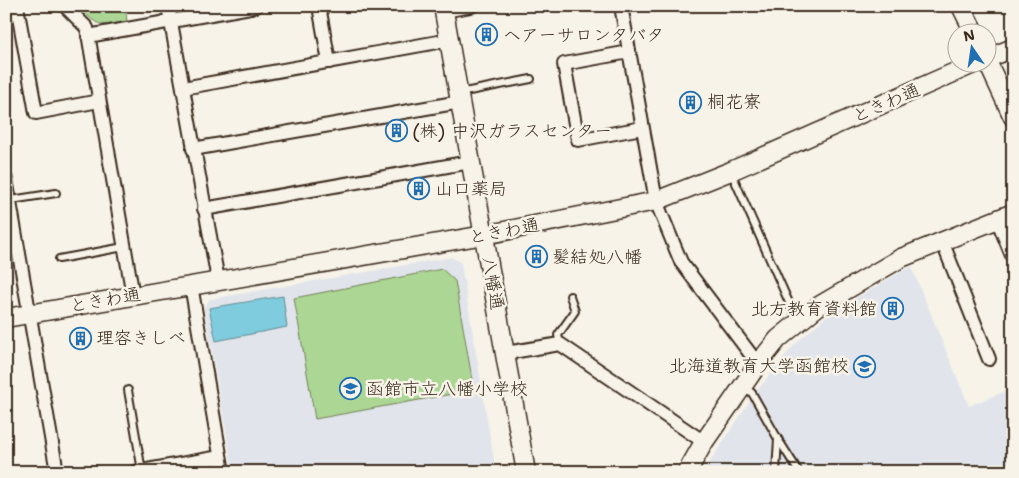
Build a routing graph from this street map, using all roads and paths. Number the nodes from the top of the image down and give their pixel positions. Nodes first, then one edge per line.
1 (15, 6) edge
2 (65, 6) edge
3 (168, 6) edge
4 (256, 6) edge
5 (319, 6) edge
6 (471, 6) edge
7 (621, 6) edge
8 (961, 6) edge
9 (443, 9) edge
10 (6, 13) edge
11 (170, 21) junction
12 (969, 22) edge
13 (88, 36) junction
14 (449, 40) junction
15 (1013, 48) edge
16 (629, 52) junction
17 (996, 55) edge
18 (329, 62) junction
19 (955, 72) edge
20 (992, 72) edge
21 (531, 78) dead end
22 (183, 88) junction
23 (459, 98) junction
24 (99, 102) junction
25 (1013, 117) edge
26 (642, 128) junction
27 (193, 149) junction
28 (470, 162) junction
29 (731, 171) junction
30 (7, 177) edge
31 (56, 193) dead end
32 (11, 200) junction
33 (656, 201) junction
34 (204, 209) junction
35 (1005, 216) edge
36 (484, 236) junction
37 (942, 241) junction
38 (124, 247) junction
39 (1013, 258) edge
40 (59, 259) dead end
41 (218, 280) junction
42 (191, 285) junction
43 (133, 296) junction
44 (570, 296) dead end
45 (30, 314) junction
46 (6, 318) edge
47 (800, 320) junction
48 (560, 344) junction
49 (506, 353) junction
50 (989, 359) dead end
51 (758, 364) junction
52 (743, 385) junction
53 (128, 390) dead end
54 (778, 439) junction
55 (704, 442) junction
56 (220, 458) junction
57 (692, 469) edge
58 (146, 471) edge
59 (57, 472) edge
60 (223, 472) edge
61 (526, 472) edge
62 (776, 472) edge
63 (799, 472) edge

1 - 10 street
1 - 24 street
2 - 13 street
3 - 11 street
4 - 11 street
5 - 18 street
6 - 9 street
7 - 16 street
8 - 12 street
9 - 14 street, 八幡通
11 - 13 street
11 - 22 street
13 - 24 street
14 - 18 street
14 - 23 street, 八幡通
15 - 17 street
16 - 26 street
16 - 26 street
18 - 22 street
19 - 29 street, ときわ通
20 - 25 street
21 - 23 lane
22 - 27 street
23 - 27 street
23 - 28 street, 八幡通
24 - 38 street
26 - 33 street
27 - 34 street
28 - 34 street
28 - 36 street, 八幡通
29 - 33 street, ときわ通
29 - 47 lane
30 - 32 street
31 - 32 lane
32 - 45 street
33 - 36 street, ときわ通
33 - 51 street
34 - 41 street
35 - 37 street
35 - 39 street
36 - 41 street, ときわ通
36 - 49 street, 八幡通
37 - 47 street
37 - 50 street
38 - 40 lane
38 - 43 street
41 - 42 street, ときわ通
42 - 43 street, ときわ通
42 - 56 street
43 - 45 street, ときわ通
44 - 48 lane
45 - 46 street, ときわ通
45 - 59 street
47 - 51 street
48 - 49 street
48 - 55 street
49 - 61 street, 八幡通
51 - 52 street
52 - 54 lane
52 - 55 street
53 - 58 lane
54 - 62 lane
54 - 63 lane
55 - 57 street
56 - 58 street
56 - 60 street

